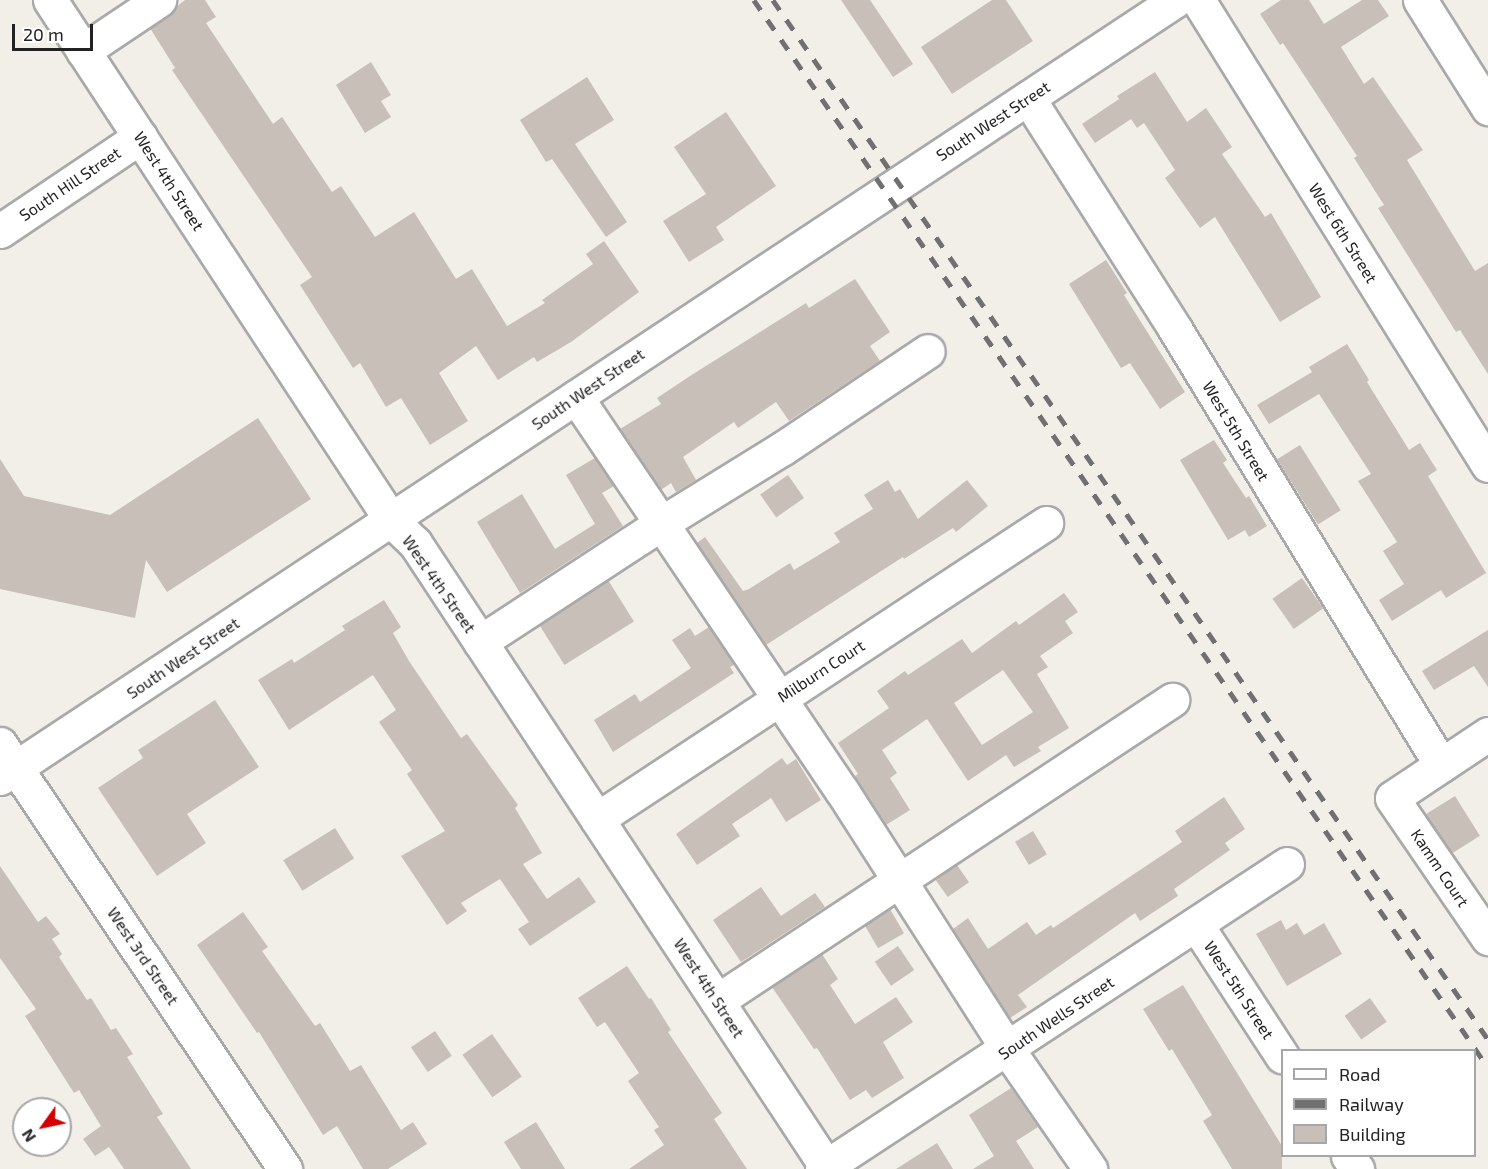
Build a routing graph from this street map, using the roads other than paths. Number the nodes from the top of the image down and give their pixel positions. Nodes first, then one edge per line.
1 (50, 0) edge
2 (159, 0) edge
3 (1176, 0) edge
4 (1198, 0) edge
5 (1420, 0) edge
6 (83, 51) junction
7 (1028, 98) junction
8 (1488, 108) edge
9 (140, 137) junction
10 (0, 231) edge
11 (928, 351) dead end
12 (576, 397) junction
13 (1488, 465) edge
14 (391, 520) junction
15 (1046, 523) dead end
16 (660, 524) junction
17 (480, 642) junction
18 (778, 700) junction
19 (1172, 700) dead end
20 (1488, 734) edge
21 (5, 764) edge
22 (1441, 765) junction
23 (597, 819) junction
24 (1287, 864) dead end
25 (900, 879) junction
26 (1196, 924) junction
27 (1488, 938) edge
28 (717, 1001) junction
29 (1008, 1050) junction
30 (1281, 1054) edge
31 (825, 1168) edge
32 (285, 1169) edge
33 (1090, 1169) edge

1 - 6 street, West 4th Street
2 - 6 street
3 - 7 street, South West Street
4 - 13 street, West 6th Street
5 - 8 street
6 - 9 street, West 4th Street
7 - 12 street, South West Street
7 - 22 street, West 5th Street
9 - 10 street, South Hill Street
9 - 14 street, West 4th Street
11 - 16 street
12 - 14 street, South West Street
12 - 16 street
14 - 17 street, West 4th Street
14 - 21 street, South West Street
15 - 18 street, Milburn Court
16 - 17 street
16 - 18 street
17 - 23 street, West 4th Street
18 - 23 street, Milburn Court
18 - 25 street
19 - 25 street
20 - 22 street
21 - 32 street, West 3rd Street
22 - 27 street, Kamm Court
23 - 28 street, West 4th Street
24 - 26 street, South Wells Street
25 - 28 street
25 - 29 street
26 - 29 street, South Wells Street
26 - 30 street, West 5th Street
28 - 31 street, West 4th Street
29 - 31 street, South Wells Street
29 - 33 street

